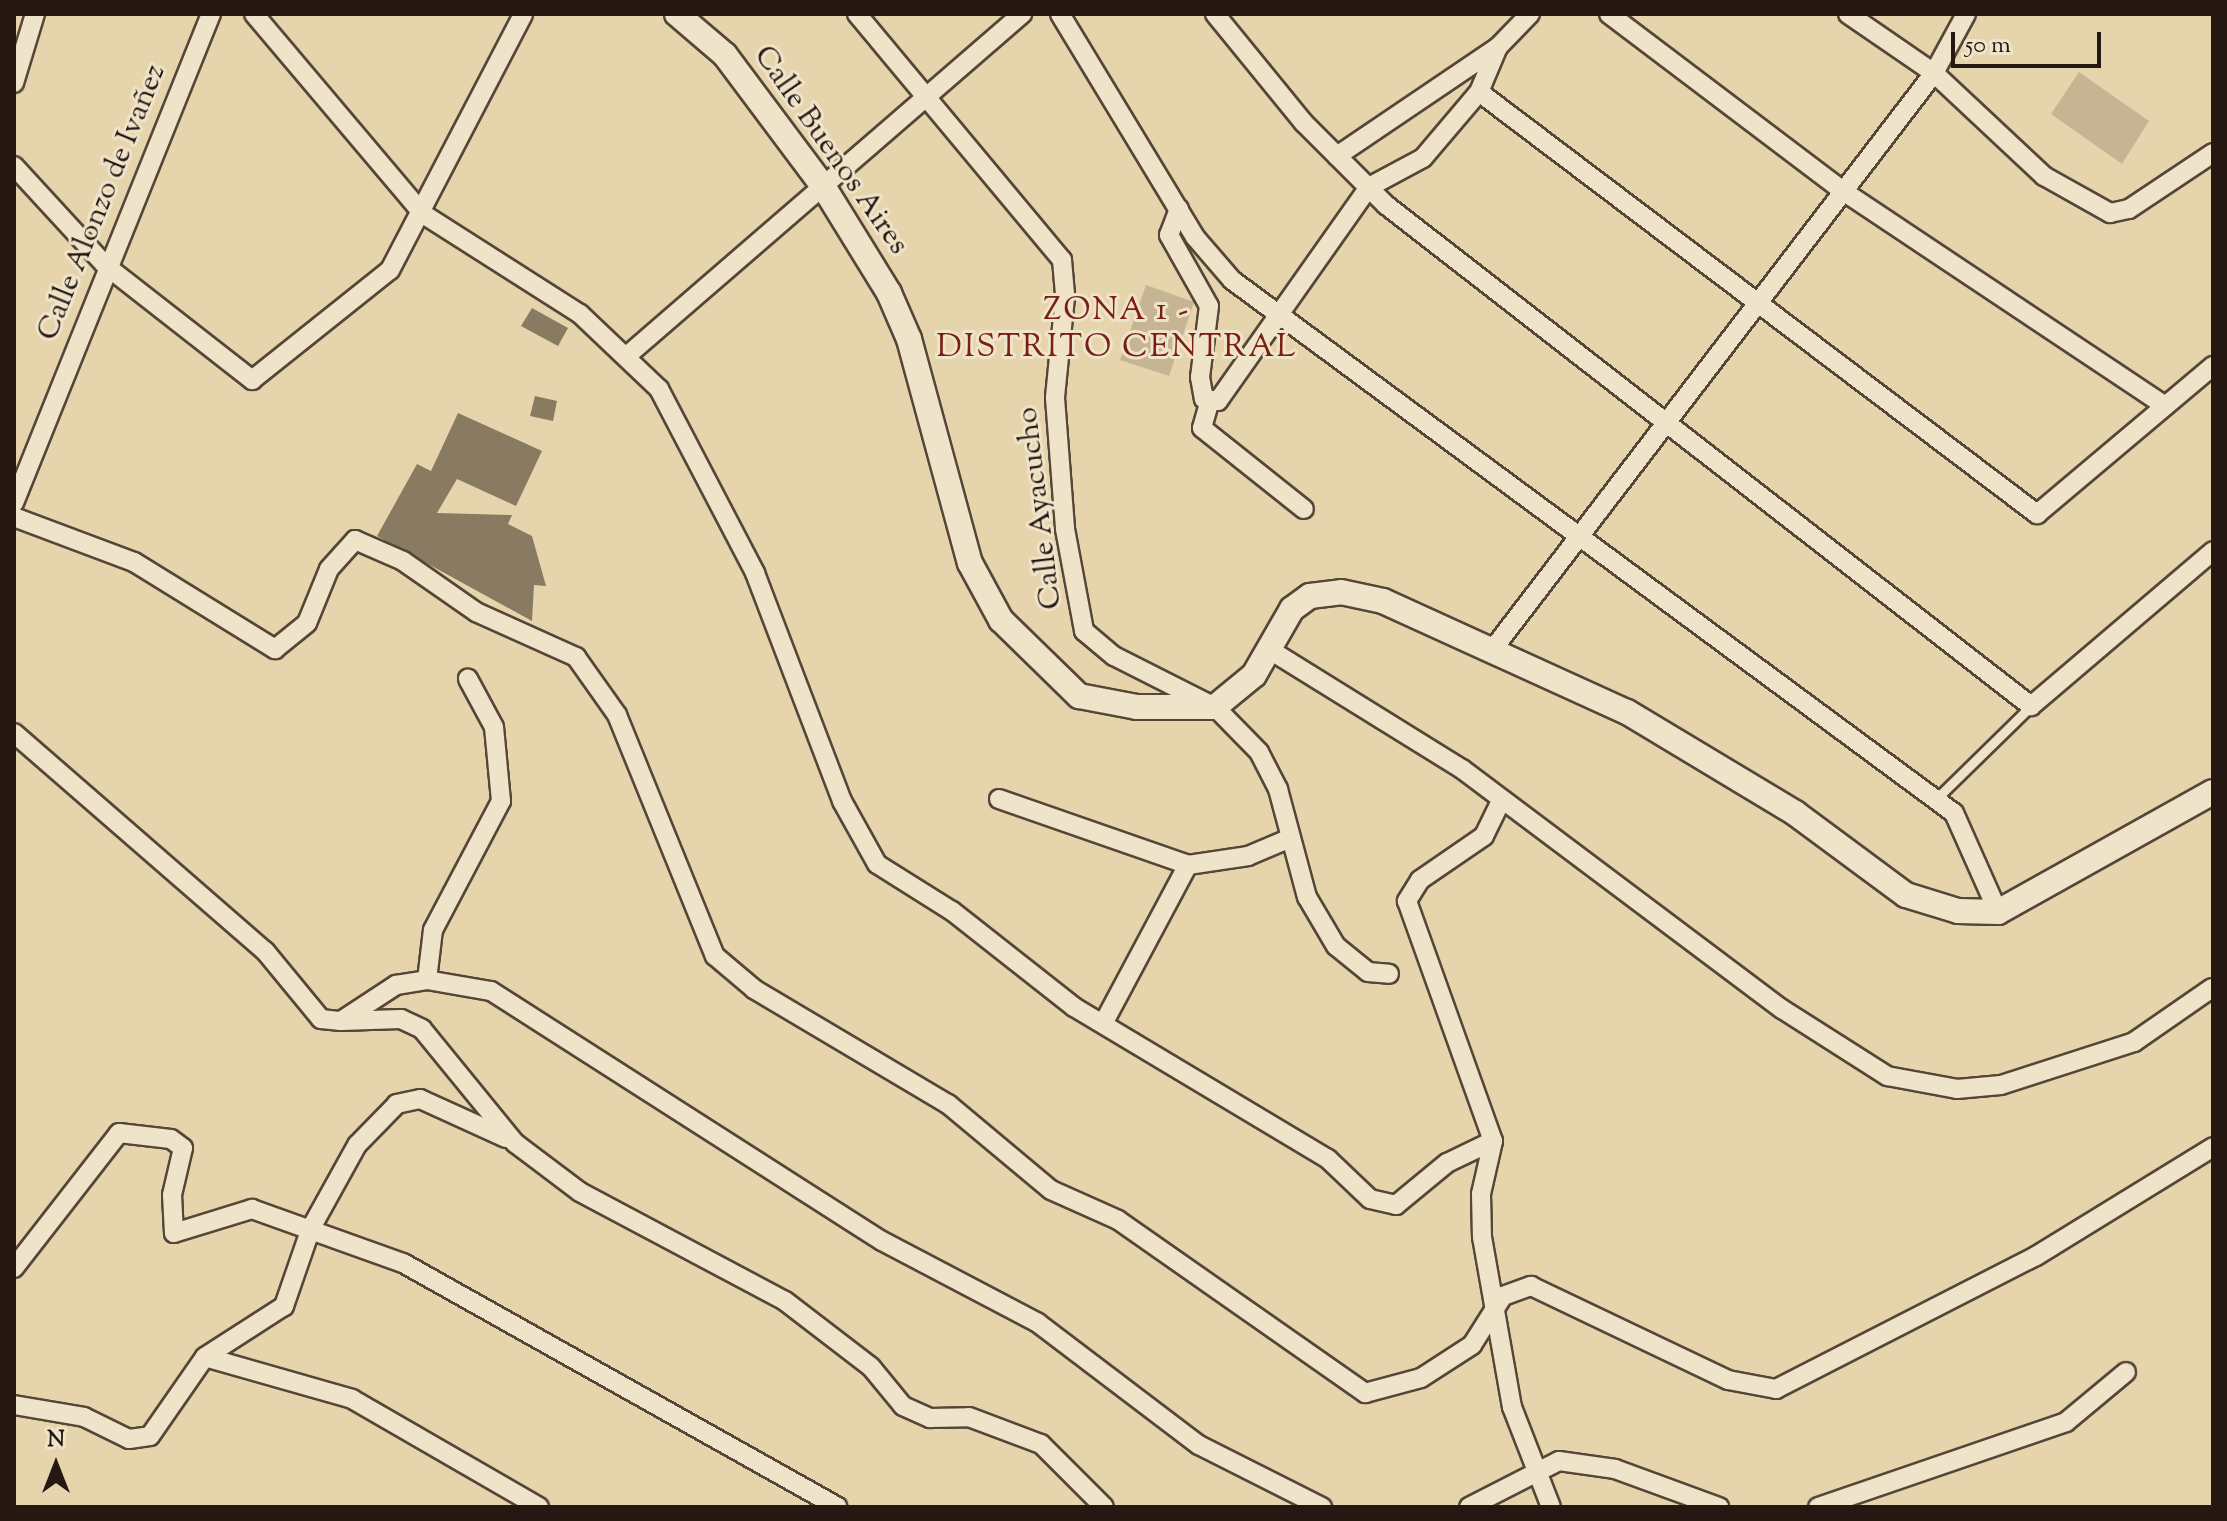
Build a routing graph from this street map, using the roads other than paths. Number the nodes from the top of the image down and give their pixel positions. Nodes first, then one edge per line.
1 (35, 14) edge
2 (211, 14) edge
3 (254, 14) edge
4 (523, 14) edge
5 (677, 14) edge
6 (857, 14) edge
7 (1022, 14) edge
8 (1060, 14) edge
9 (1215, 14) edge
10 (1530, 14) edge
11 (1609, 14) edge
12 (1848, 14) edge
13 (1966, 14) edge
14 (1498, 47) junction
15 (1934, 73) junction
16 (14, 83) edge
17 (1479, 92) junction
18 (927, 94) junction
19 (2213, 153) edge
20 (1337, 156) junction
21 (14, 166) edge
22 (823, 186) junction
23 (1369, 187) junction
24 (1843, 191) junction
25 (1179, 209) junction
26 (423, 214) junction
27 (105, 265) junction
28 (1755, 299) junction
29 (1277, 311) junction
30 (629, 354) junction
31 (2213, 366) edge
32 (1210, 400) junction
33 (2165, 406) junction
34 (1667, 416) junction
35 (14, 503) edge
36 (1304, 509) dead end
37 (14, 517) edge
38 (1580, 536) junction
39 (2213, 551) edge
40 (1493, 649) junction
41 (1270, 650) junction
42 (468, 679) dead end
43 (2031, 706) junction
44 (1215, 707) junction
45 (14, 733) edge
46 (2213, 792) edge
47 (999, 799) dead end
48 (1936, 799) junction
49 (1501, 801) junction
50 (1288, 839) junction
51 (1188, 865) junction
52 (1998, 912) junction
53 (1389, 974) dead end
54 (427, 980) junction
55 (2212, 988) edge
56 (341, 1021) junction
57 (1104, 1022) junction
58 (1493, 1141) junction
59 (515, 1143) junction
60 (2213, 1147) edge
61 (311, 1228) junction
62 (14, 1268) edge
63 (1497, 1310) junction
64 (205, 1357) junction
65 (2126, 1372) dead end
66 (14, 1405) edge
67 (1536, 1469) junction
68 (539, 1507) edge
69 (837, 1507) edge
70 (1104, 1507) edge
71 (1322, 1507) edge
72 (1469, 1507) edge
73 (1551, 1507) edge
74 (1719, 1507) edge
75 (1818, 1507) edge

1 - 16 street
2 - 27 street, Calle Alonzo de Ivañez
3 - 26 street
4 - 26 street
5 - 22 street, Calle Buenos Aires
6 - 18 street, Calle Ayacucho
7 - 18 street
8 - 25 street
9 - 20 street
10 - 14 street
11 - 24 street
12 - 15 street
13 - 15 street
14 - 17 street
14 - 20 street
15 - 19 street
15 - 24 street
17 - 23 street
17 - 28 street
18 - 22 street
18 - 44 street, Calle Ayacucho
20 - 23 street
21 - 27 street
22 - 30 street
22 - 44 street, Calle Buenos Aires
23 - 29 street
23 - 34 street
24 - 28 street
24 - 33 street
25 - 29 street
25 - 32 street
26 - 27 street
26 - 30 street
27 - 35 street, Calle Alonzo de Ivañez
28 - 33 street
28 - 34 street
29 - 32 street
29 - 38 street
30 - 57 street
31 - 33 street
32 - 36 street
34 - 38 street
34 - 43 street
37 - 63 street
38 - 40 street
38 - 48 street
39 - 43 street
40 - 41 street
40 - 52 street
41 - 44 street
41 - 49 street
42 - 54 street
43 - 48 lane
44 - 50 street, Calle Ayacucho
45 - 56 street
46 - 52 street
47 - 51 street
48 - 52 street
49 - 55 street
49 - 58 street
50 - 51 street
50 - 53 street, Calle Ayacucho
51 - 57 street
54 - 56 street
54 - 71 street
56 - 59 street
57 - 58 street
58 - 63 street
59 - 61 street
59 - 70 street
60 - 63 street
61 - 62 street
61 - 64 street
61 - 69 street
63 - 67 street
64 - 66 street
64 - 68 street
65 - 75 street
67 - 72 street
67 - 73 street
67 - 74 street

